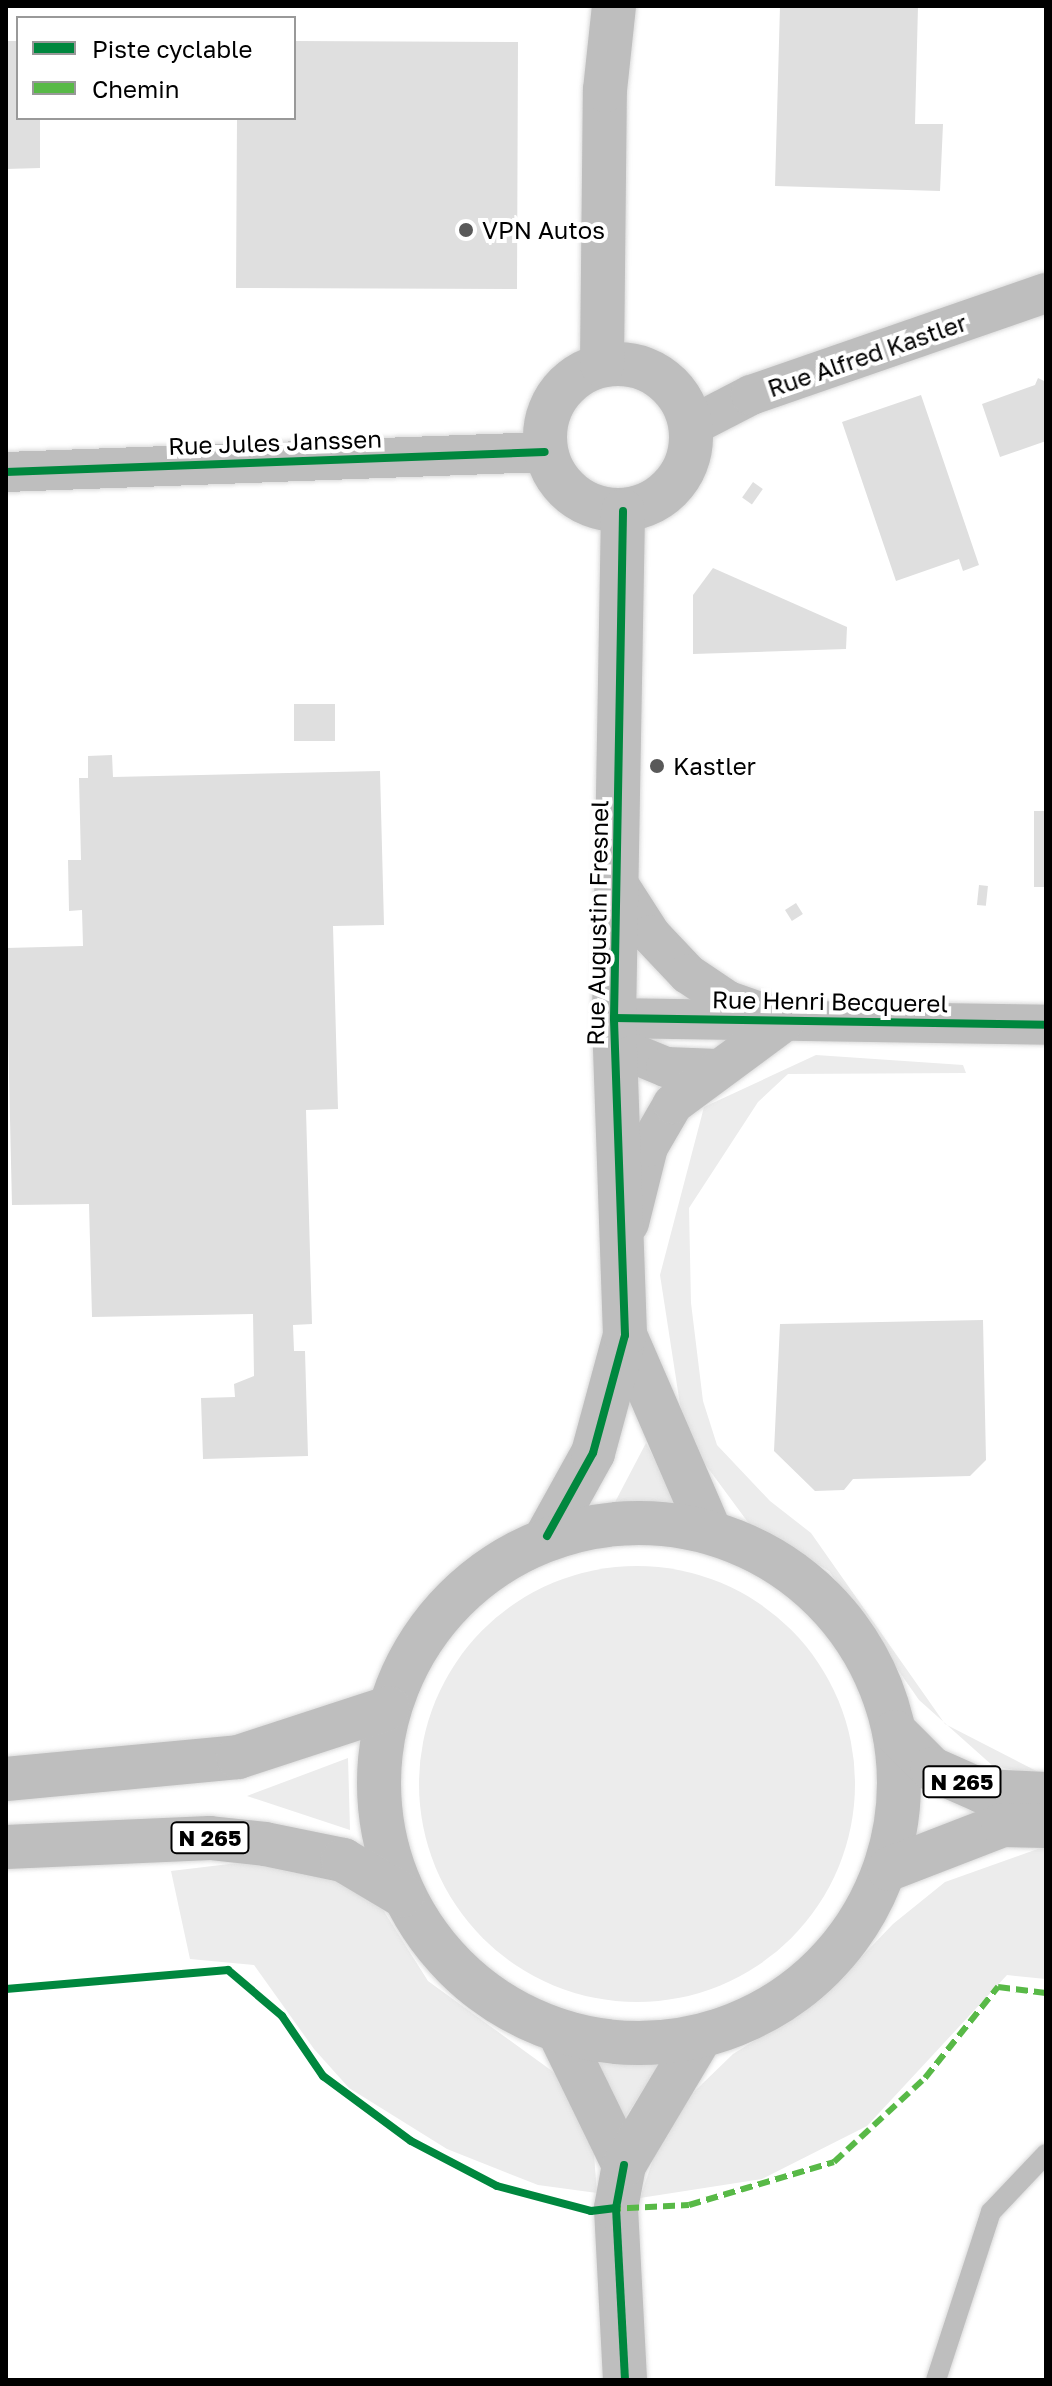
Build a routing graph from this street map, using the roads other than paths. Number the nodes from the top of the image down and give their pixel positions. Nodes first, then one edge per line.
1 (614, 6) edge
2 (1046, 293) edge
3 (602, 365) junction
4 (691, 426) junction
5 (545, 452) junction
6 (6, 472) edge
7 (623, 511) junction
8 (617, 882) junction
9 (785, 1021) junction
10 (1046, 1025) edge
11 (614, 1032) junction
12 (717, 1069) junction
13 (622, 1250) junction
14 (625, 1335) junction
15 (710, 1531) junction
16 (547, 1536) junction
17 (388, 1708) junction
18 (895, 1732) junction
19 (6, 1779) edge
20 (1046, 1794) edge
21 (1046, 1826) edge
22 (6, 1847) edge
23 (889, 1869) junction
24 (402, 1895) junction
25 (559, 2032) junction
26 (701, 2036) junction
27 (1046, 2154) edge
28 (624, 2165) junction
29 (625, 2380) edge
30 (936, 2380) edge

1 - 3 main road
2 - 4 street, Rue Alfred Kastler
3 - 4 main road
3 - 5 main road
4 - 7 main road
5 - 6 street, Rue Jules Janssen
5 - 7 main road
7 - 8 main road, Rue Augustin Fresnel
8 - 9 street, Rue Henri Becquerel
8 - 11 main road, Rue Augustin Fresnel
9 - 10 street, Rue Henri Becquerel
9 - 11 street, Rue Henri Becquerel
9 - 12 street, Rue Henri Becquerel
11 - 12 street
11 - 13 main road, Rue Augustin Fresnel
12 - 13 street, Rue Henri Becquerel
13 - 14 main road, Rue Augustin Fresnel
14 - 15 main road
14 - 16 main road
15 - 16 main road
15 - 18 main road
16 - 17 main road
17 - 19 main road
17 - 24 main road
18 - 20 main road, N 265
18 - 23 main road
21 - 23 main road, N 265
22 - 24 main road, N 265
23 - 26 main road
24 - 25 main road
25 - 26 main road
25 - 28 main road
26 - 28 main road
27 - 30 lane
28 - 29 main road

